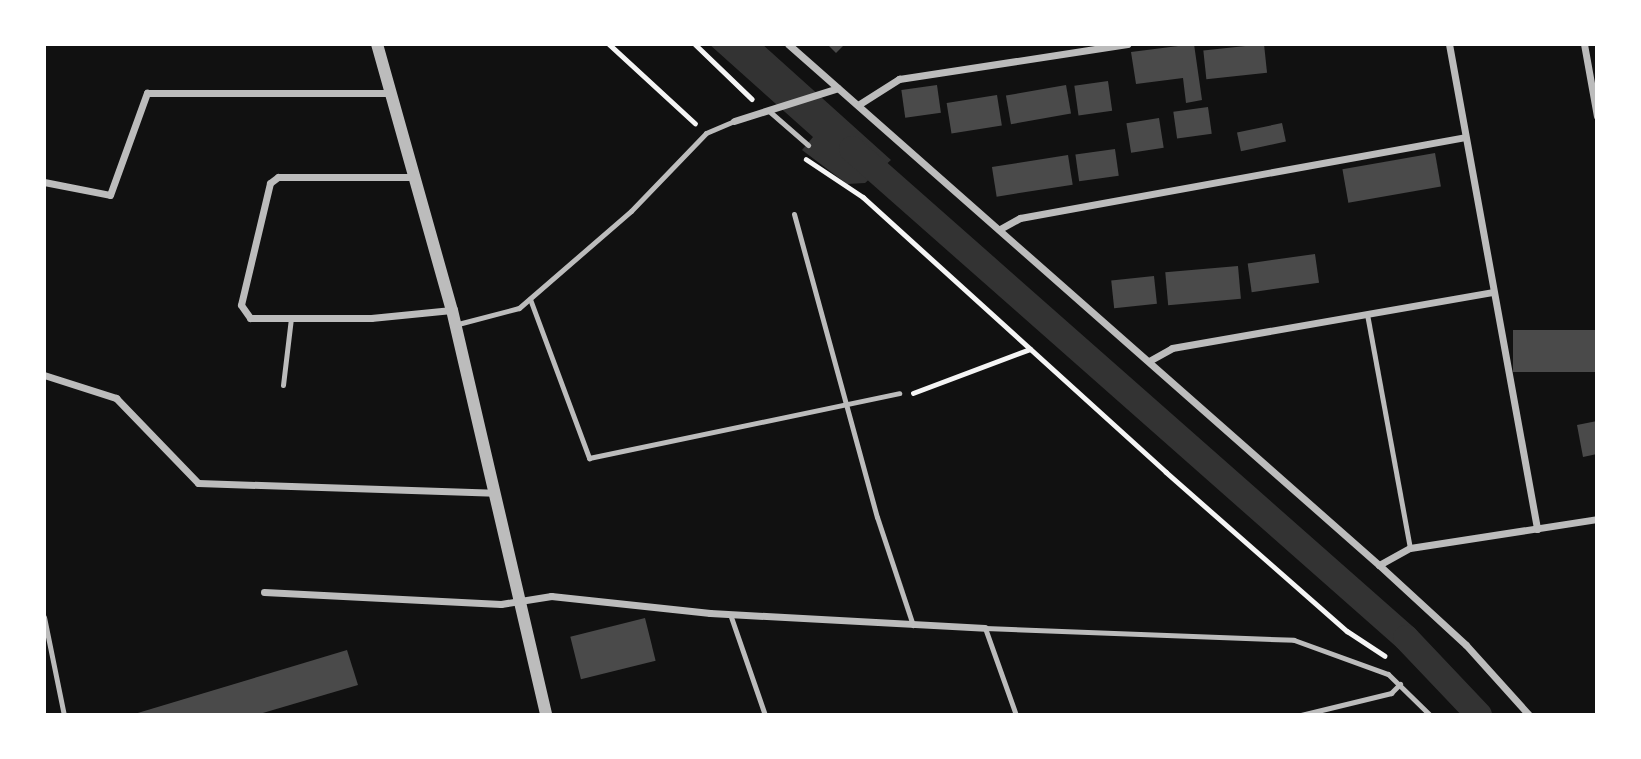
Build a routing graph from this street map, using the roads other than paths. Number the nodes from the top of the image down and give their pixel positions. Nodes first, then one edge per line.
1 (377, 44) edge
2 (788, 44) edge
3 (1127, 44) edge
4 (1449, 44) edge
5 (1584, 44) edge
6 (838, 88) junction
7 (395, 91) junction
8 (858, 105) junction
9 (770, 110) junction
10 (1597, 116) edge
11 (734, 121) joint
12 (1464, 137) junction
13 (808, 145) dead end
14 (415, 177) junction
15 (44, 182) edge
16 (794, 214) dead end
17 (1000, 229) junction
18 (1492, 292) junction
19 (530, 299) junction
20 (452, 310) junction
21 (1367, 314) junction
22 (291, 318) junction
23 (455, 325) junction
24 (1149, 361) junction
25 (44, 375) edge
26 (283, 385) dead end
27 (899, 393) road end
28 (848, 408) junction
29 (495, 493) junction
30 (1597, 519) edge
31 (1537, 529) junction
32 (1410, 548) junction
33 (1379, 565) junction
34 (264, 592) dead end
35 (522, 600) junction
36 (730, 614) junction
37 (44, 617) edge
38 (913, 625) junction
39 (985, 628) junction
40 (1400, 684) junction
41 (65, 715) edge
42 (546, 715) edge
43 (765, 715) edge
44 (1017, 715) edge
45 (1301, 715) edge
46 (1430, 715) edge
47 (1529, 715) edge

1 - 7 street
2 - 6 street
3 - 8 street
4 - 12 street
5 - 10 street
6 - 8 street
6 - 9 street
7 - 14 street
7 - 15 street
8 - 17 street
9 - 11 street
9 - 13 lane
11 - 19 lane
12 - 17 street
12 - 18 street
14 - 20 street
14 - 22 street
16 - 28 lane
17 - 24 street
18 - 21 street
18 - 31 street
19 - 23 lane
19 - 28 lane
20 - 22 street
20 - 23 street
21 - 24 street
21 - 32 lane
22 - 26 lane
23 - 29 street
24 - 33 street
25 - 29 street
27 - 28 lane
28 - 38 lane
29 - 35 street
30 - 31 street
31 - 32 street
32 - 33 street
33 - 47 street
34 - 35 street
35 - 36 street
35 - 42 street
36 - 38 street
36 - 43 lane
37 - 41 lane
38 - 39 street
39 - 40 lane
39 - 44 lane
40 - 45 lane
40 - 46 lane

